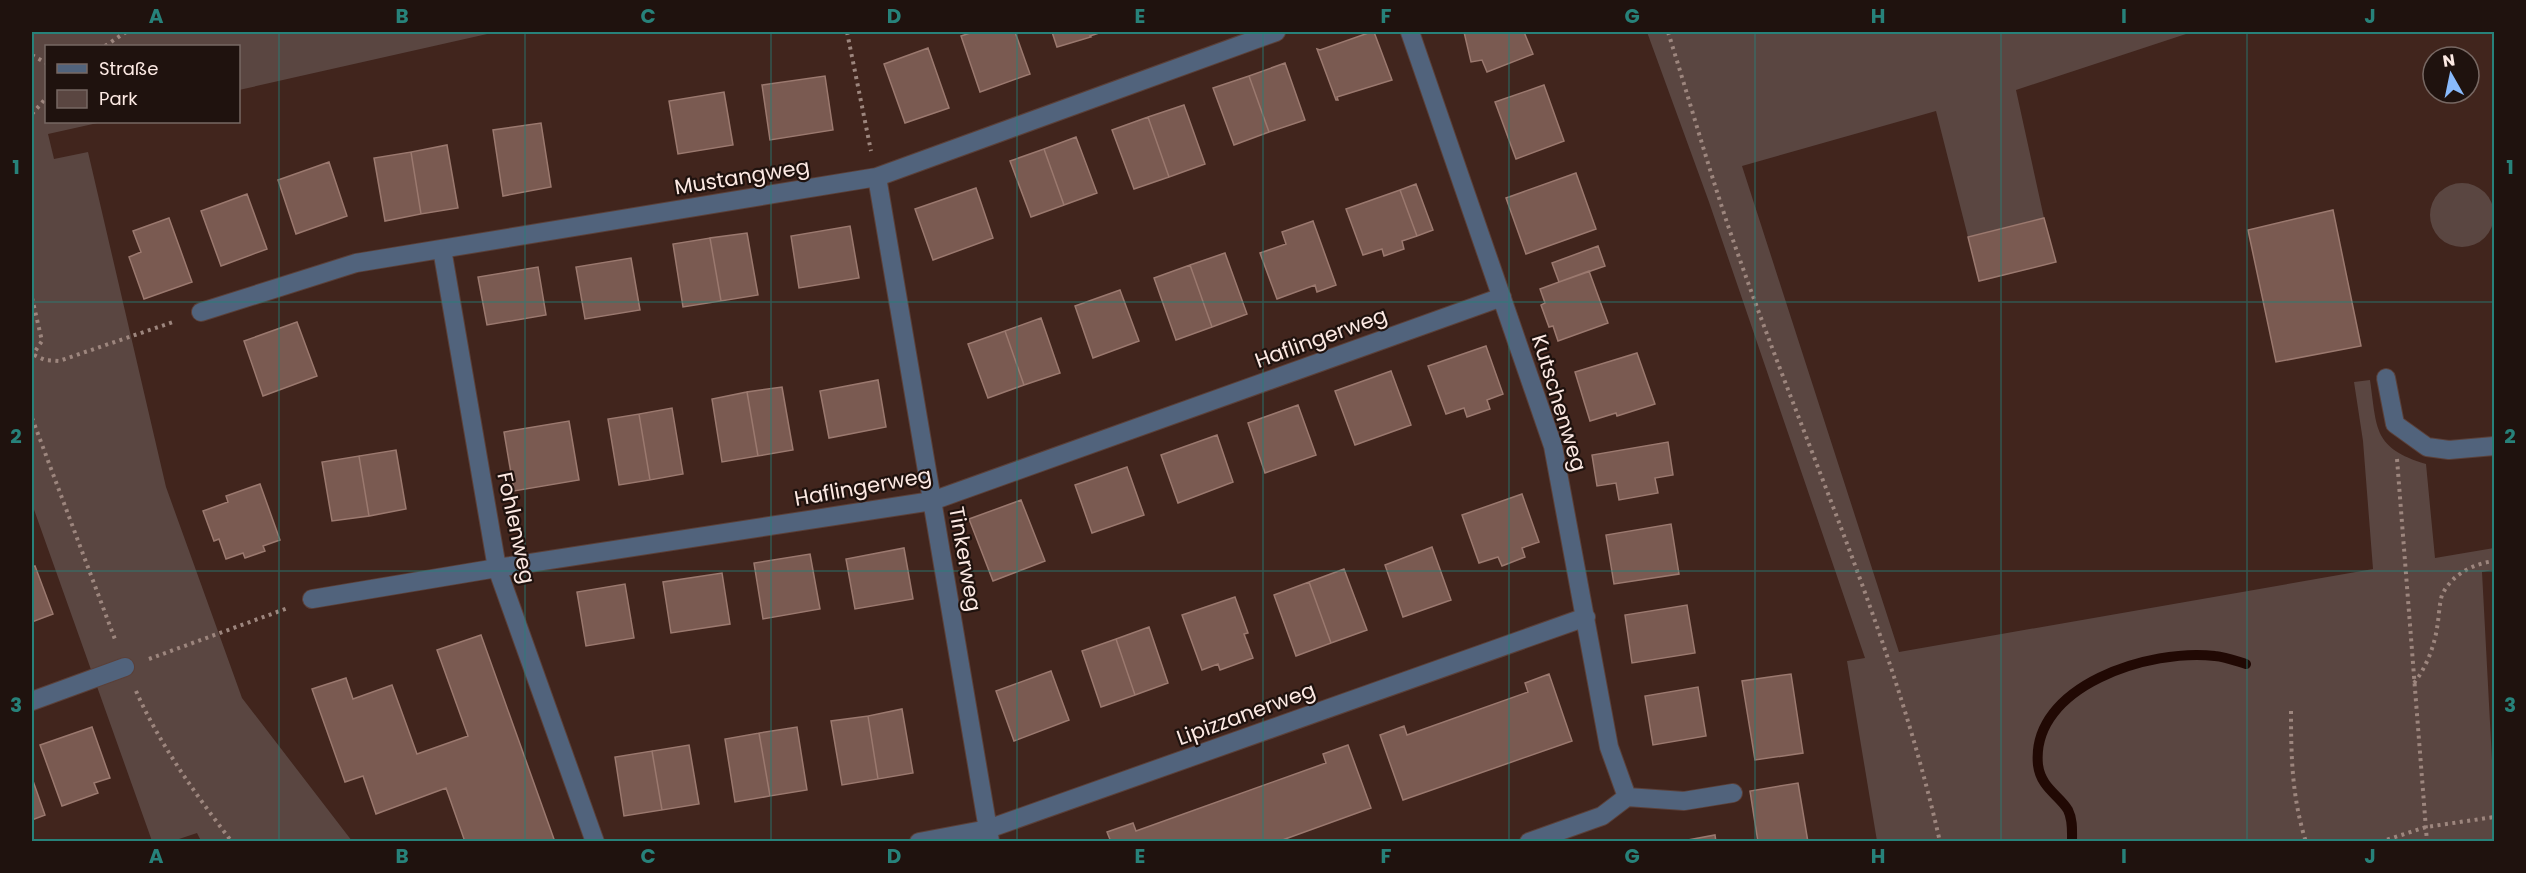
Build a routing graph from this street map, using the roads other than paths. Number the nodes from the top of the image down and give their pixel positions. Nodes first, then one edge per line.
1 (1276, 32) edge
2 (1410, 32) edge
3 (877, 177) junction
4 (442, 249) junction
5 (1502, 297) junction
6 (201, 312) road end
7 (2386, 378) dead end
8 (2494, 446) edge
9 (932, 501) junction
10 (497, 568) junction
11 (312, 599) road end
12 (1586, 617) junction
13 (125, 667) road end
14 (32, 701) edge
15 (1733, 794) dead end
16 (1627, 797) junction
17 (989, 835) edge
18 (595, 842) edge
19 (919, 842) edge
20 (1529, 842) edge

1 - 3 street, Mustangweg
2 - 5 street, Kutschenweg
3 - 4 street, Mustangweg
3 - 9 street, Tinkerweg
4 - 6 street, Mustangweg
4 - 10 street, Fohlenweg
5 - 9 street, Haflingerweg
5 - 12 street, Kutschenweg
7 - 8 street
9 - 10 street, Haflingerweg
9 - 17 street, Tinkerweg
10 - 11 street, Haflingerweg
10 - 18 street, Fohlenweg
12 - 16 street, Kutschenweg
12 - 17 street, Lipizzanerweg
13 - 14 street
15 - 16 street
16 - 20 street
17 - 19 street, Lipizzanerweg

